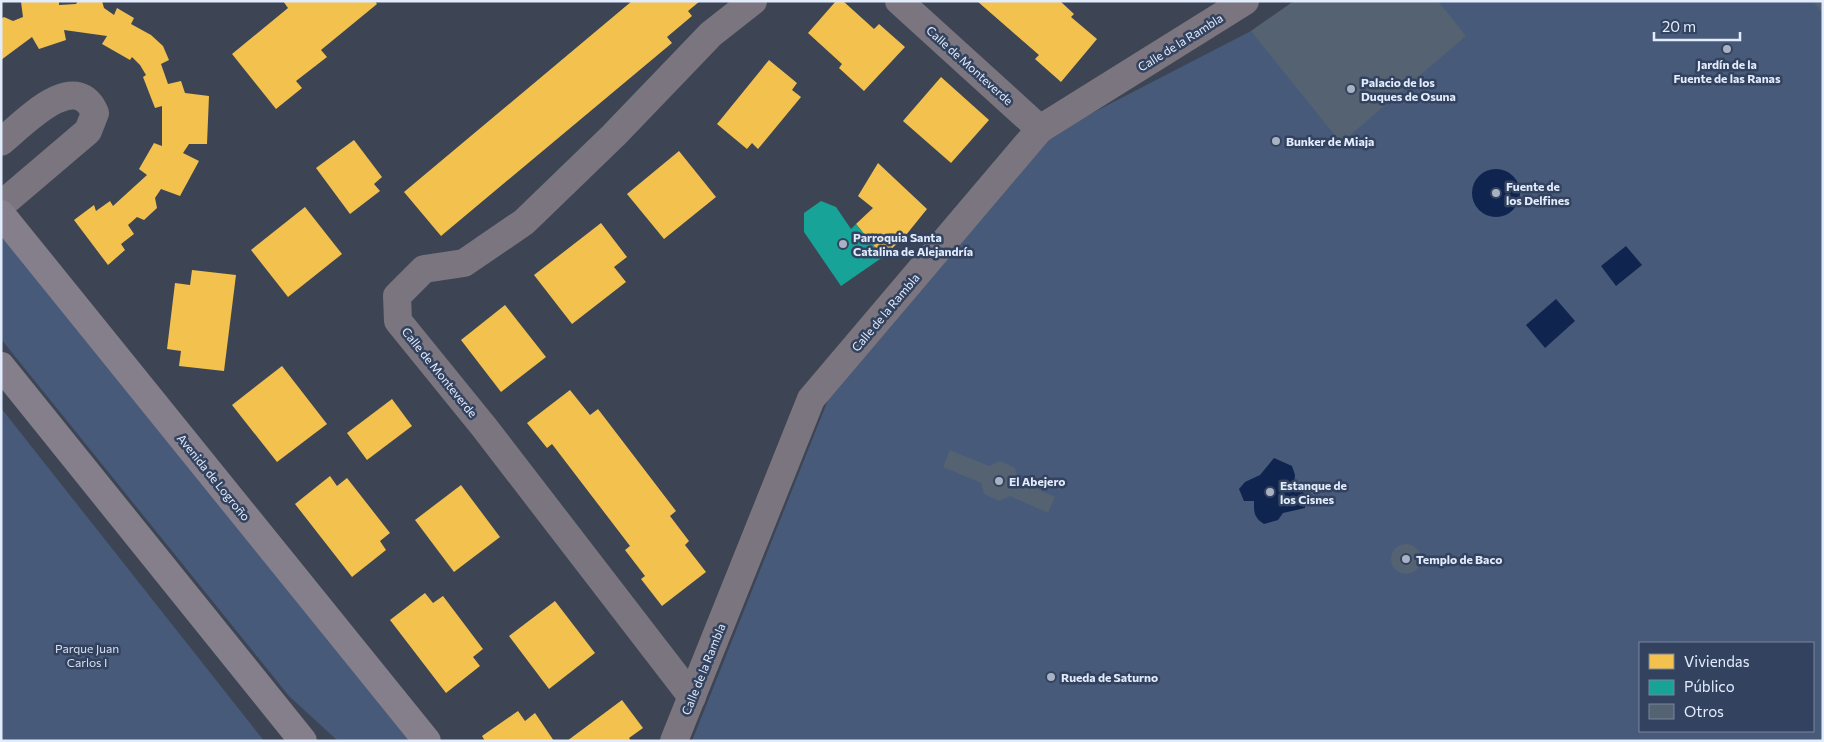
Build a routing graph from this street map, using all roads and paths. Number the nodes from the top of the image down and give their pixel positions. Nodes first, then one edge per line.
1 (753, 1) edge
2 (899, 1) edge
3 (1246, 1) edge
4 (1040, 129) junction
5 (1, 142) edge
6 (1, 205) edge
7 (1, 214) edge
8 (1, 366) edge
9 (692, 697) junction
10 (307, 740) edge
11 (427, 741) edge
12 (674, 741) edge

1 - 9 street, Calle de Monteverde
2 - 4 street, Calle de Monteverde
3 - 4 street, Calle de la Rambla
4 - 9 street, Calle de la Rambla
5 - 6 street
7 - 11 main road, Avenida de Logroño
8 - 10 main road
9 - 12 street, Calle de la Rambla

